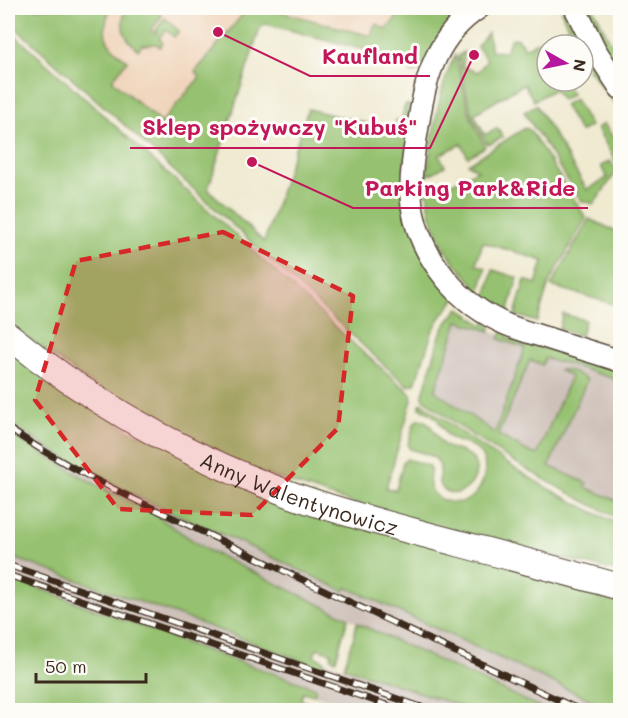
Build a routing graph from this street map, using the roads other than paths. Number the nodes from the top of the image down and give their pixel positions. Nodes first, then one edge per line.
1 (479, 8) edge
2 (575, 8) edge
3 (621, 88) edge
4 (8, 335) edge
5 (621, 361) edge
6 (621, 586) edge

1 - 5 street
2 - 3 street
4 - 6 main road, Anny Walentynowicz

